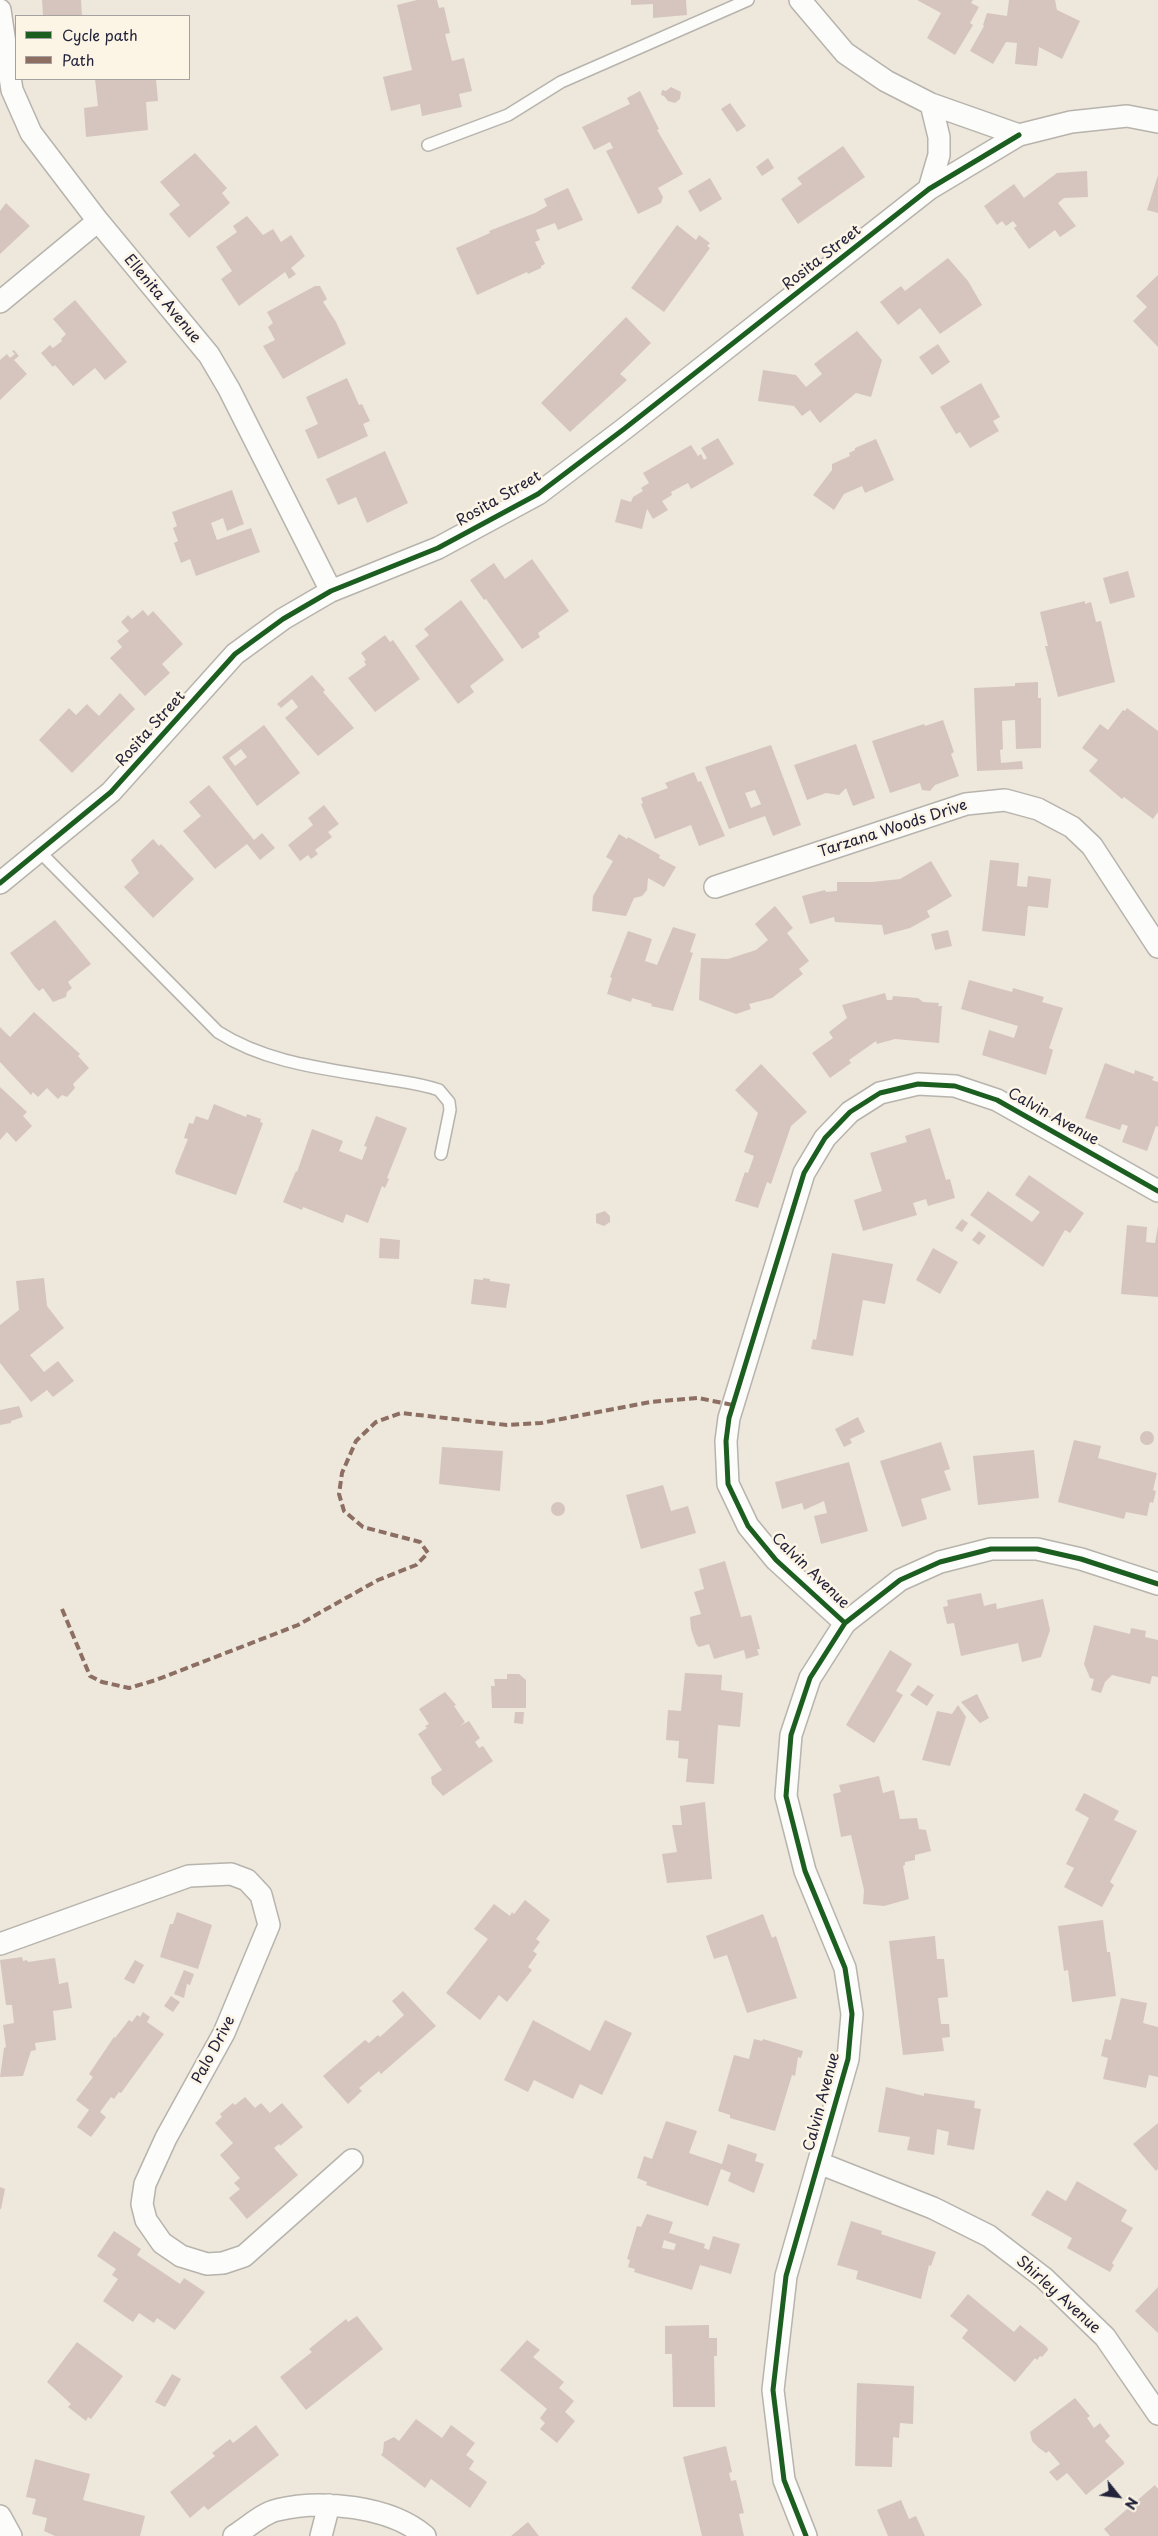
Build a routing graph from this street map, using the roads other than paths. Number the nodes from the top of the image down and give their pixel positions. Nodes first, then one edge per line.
1 (748, 0) edge
2 (800, 0) edge
3 (0, 10) edge
4 (931, 104) junction
5 (1158, 122) edge
6 (1019, 135) junction
7 (428, 145) dead end
8 (929, 189) junction
9 (98, 221) junction
10 (0, 302) edge
11 (331, 592) junction
12 (39, 851) junction
13 (0, 883) edge
14 (714, 887) dead end
15 (1158, 947) edge
16 (441, 1154) dead end
17 (1158, 1191) edge
18 (1158, 1584) edge
19 (844, 1623) junction
20 (0, 1944) edge
21 (352, 2160) dead end
22 (819, 2163) junction
23 (1158, 2414) edge
24 (329, 2505) junction
25 (0, 2516) edge
26 (11, 2536) edge
27 (234, 2536) edge
28 (321, 2536) edge
29 (425, 2536) edge
30 (806, 2536) edge

1 - 7 lane
2 - 4 street
3 - 9 street, Ellenita Avenue
4 - 6 street
4 - 8 street
5 - 6 street, Rosita Street
6 - 8 street, Rosita Street
8 - 11 street, Rosita Street
9 - 10 street
9 - 11 street, Ellenita Avenue
11 - 12 street, Rosita Street
12 - 13 street, Rosita Street
12 - 16 lane
14 - 15 street, Tarzana Woods Drive
17 - 19 street, Calvin Avenue
18 - 19 street
19 - 22 street, Calvin Avenue
20 - 21 street, Palo Drive
22 - 23 street, Shirley Avenue
22 - 30 street, Calvin Avenue
24 - 27 street
24 - 28 street
24 - 29 street
25 - 26 street

